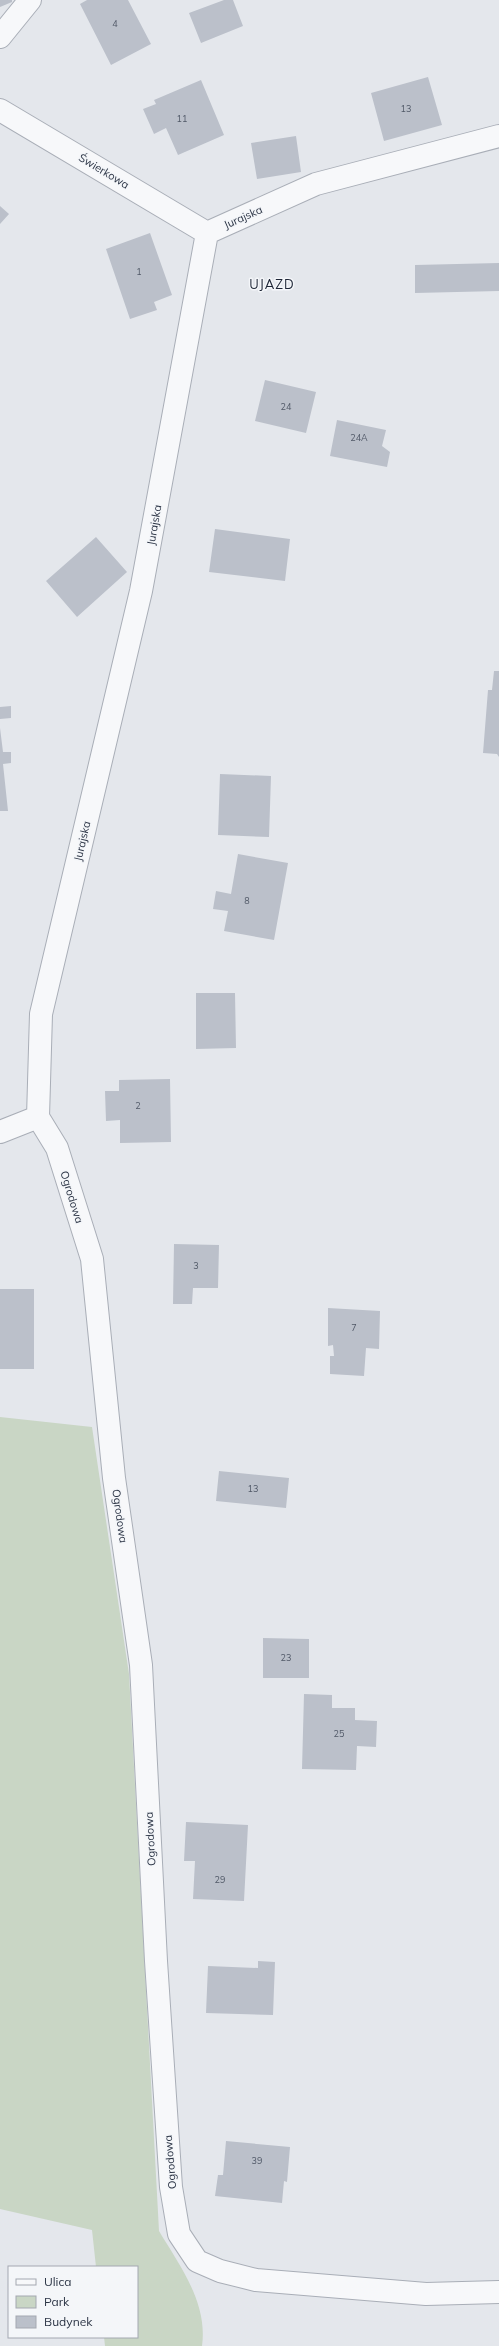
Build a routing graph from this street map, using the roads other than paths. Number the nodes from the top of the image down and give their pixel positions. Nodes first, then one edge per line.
1 (30, 0) edge
2 (0, 37) edge
3 (0, 110) edge
4 (499, 136) edge
5 (208, 232) junction
6 (38, 1117) junction
7 (0, 1132) edge
8 (499, 2292) edge

1 - 2 street
3 - 5 street, Świerkowa
4 - 5 street, Jurajska
5 - 6 street, Jurajska
6 - 7 street
6 - 8 street, Ogrodowa

